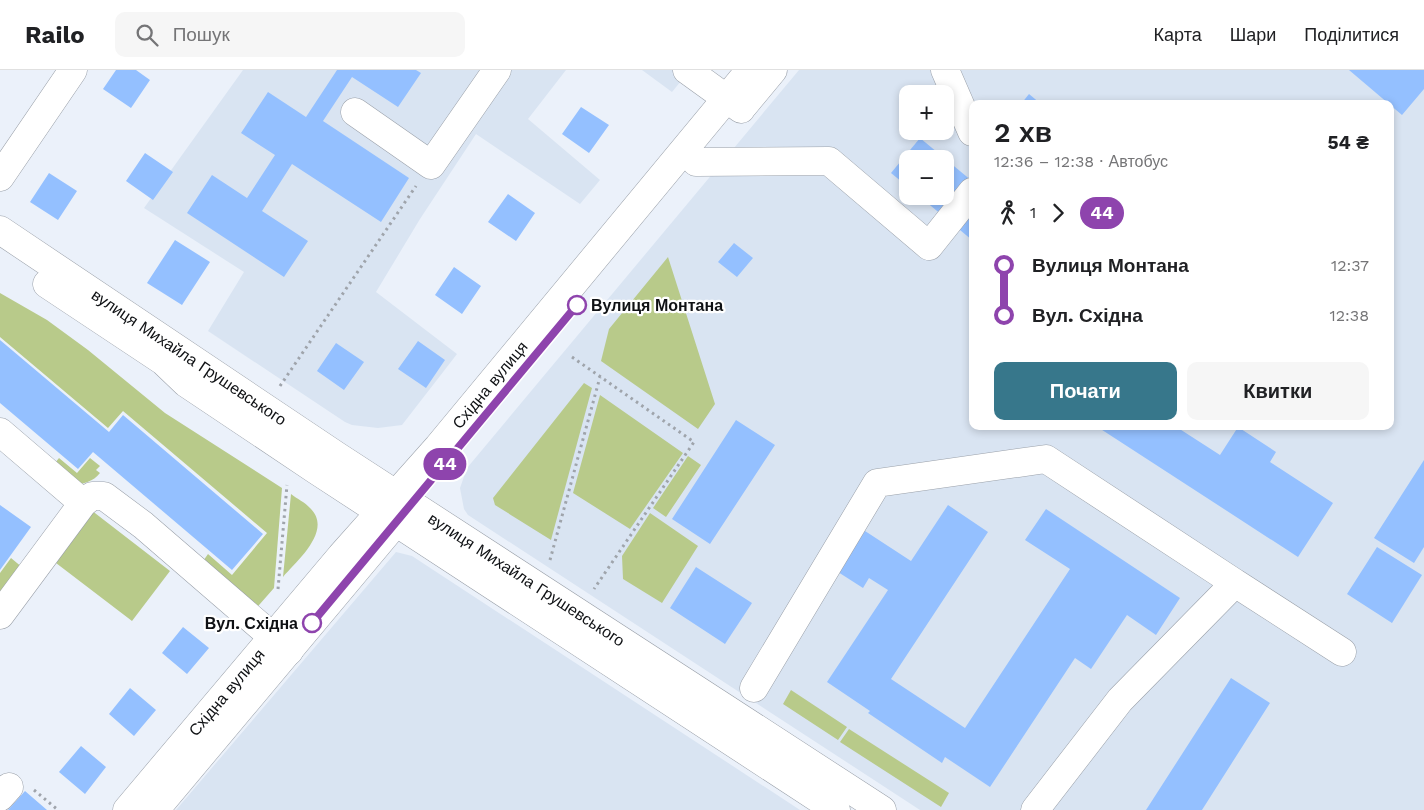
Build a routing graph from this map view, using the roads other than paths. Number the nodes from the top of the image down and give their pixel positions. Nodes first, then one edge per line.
1 (74, 70) edge
2 (497, 70) edge
3 (687, 70) edge
4 (750, 70) edge
5 (773, 70) edge
6 (945, 70) edge
7 (734, 103) junction
8 (355, 112) dead end
9 (969, 125) edge
10 (696, 162) junction
11 (0, 177) edge
12 (969, 196) edge
13 (0, 230) edge
14 (0, 253) edge
15 (0, 432) edge
16 (83, 503) junction
17 (396, 508) junction
18 (1235, 583) junction
19 (0, 615) edge
20 (280, 644) junction
21 (1342, 652) dead end
22 (754, 688) dead end
23 (833, 802) edge
24 (127, 810) edge
25 (155, 810) edge
26 (882, 810) edge
27 (1035, 810) edge

1 - 11 main road
2 - 8 main road
3 - 7 main road
4 - 7 main road, Східна вулиця
5 - 7 main road, Східна вулиця
6 - 9 main road
7 - 10 main road, Східна вулиця
7 - 17 main road, Східна вулиця
10 - 12 main road
10 - 17 main road, Східна вулиця
13 - 17 main road, вулиця Михайла Грушевського
14 - 17 main road, вулиця Михайла Грушевського
15 - 16 main road
16 - 19 main road
16 - 20 main road
17 - 20 main road, Східна вулиця
17 - 23 main road, вулиця Михайла Грушевського
18 - 21 main road
18 - 22 main road
18 - 27 main road
20 - 24 main road, Східна вулиця
20 - 25 main road, Східна вулиця
23 - 26 main road, вулиця Михайла Грушевського

